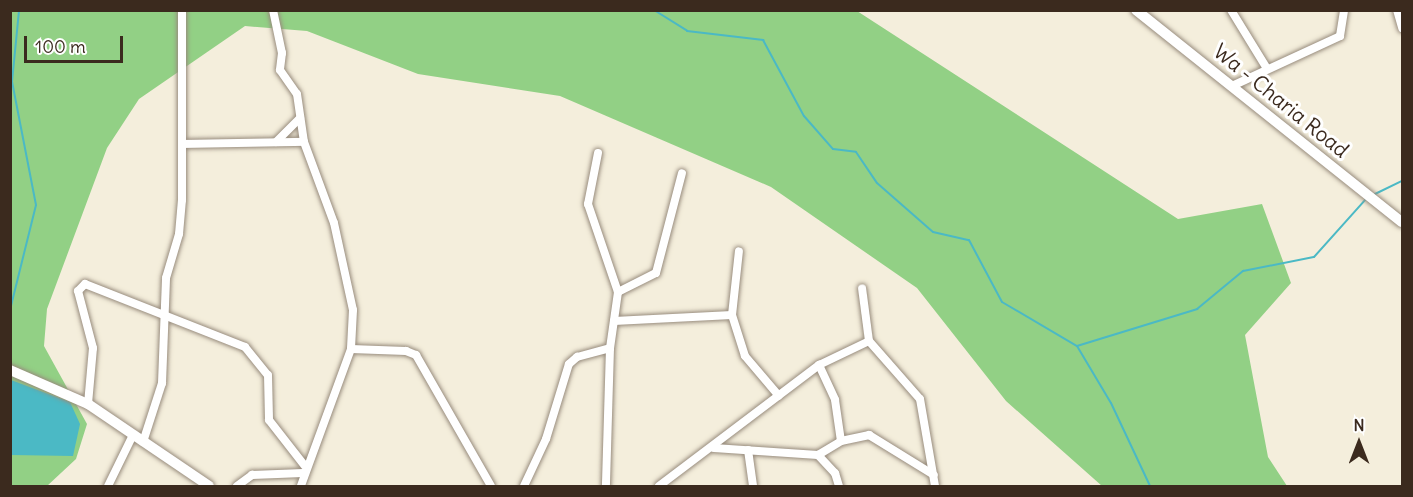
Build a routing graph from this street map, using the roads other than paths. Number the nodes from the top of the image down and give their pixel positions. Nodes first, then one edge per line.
1 (182, 10) edge
2 (273, 10) edge
3 (1136, 10) edge
4 (1231, 10) edge
5 (1344, 10) edge
6 (1398, 10) edge
7 (1402, 28) edge
8 (1266, 68) junction
9 (1232, 86) junction
10 (300, 118) junction
11 (276, 142) junction
12 (304, 142) junction
13 (185, 144) junction
14 (598, 153) dead end
15 (682, 173) dead end
16 (1402, 222) edge
17 (739, 251) dead end
18 (862, 288) dead end
19 (618, 292) junction
20 (732, 315) junction
21 (166, 316) junction
22 (614, 321) junction
23 (869, 341) junction
24 (610, 348) junction
25 (351, 349) junction
26 (819, 365) junction
27 (10, 370) edge
28 (779, 396) junction
29 (88, 404) junction
30 (133, 435) junction
31 (841, 441) junction
32 (143, 442) junction
33 (714, 448) junction
34 (748, 450) junction
35 (818, 454) junction
36 (304, 470) junction
37 (934, 475) junction
38 (108, 486) edge
39 (209, 486) edge
40 (237, 486) edge
41 (301, 486) edge
42 (491, 486) edge
43 (524, 486) edge
44 (606, 486) edge
45 (659, 486) edge
46 (753, 486) edge
47 (839, 486) edge
48 (935, 486) edge

1 - 13 street
2 - 10 street
3 - 9 street, Wa - Charia Road
4 - 8 street
5 - 8 street
6 - 7 street
8 - 9 street
9 - 16 street, Wa - Charia Road
10 - 11 street
10 - 12 street
11 - 12 street
11 - 13 street
12 - 25 street
13 - 21 street
14 - 19 street
15 - 19 street
17 - 20 street
18 - 23 street
19 - 22 street
20 - 22 street
20 - 28 street
21 - 29 street
21 - 32 street
21 - 36 street
22 - 24 street
23 - 26 street
23 - 37 street
24 - 43 street
24 - 44 street
25 - 36 street
25 - 42 street
26 - 28 street
26 - 31 street
27 - 29 street
28 - 33 street
29 - 30 street
30 - 32 street
30 - 38 street
31 - 35 street
31 - 37 street
32 - 39 street
33 - 34 street
33 - 45 street
34 - 35 street
34 - 46 street
35 - 47 street
36 - 40 street
36 - 41 street
37 - 48 street

